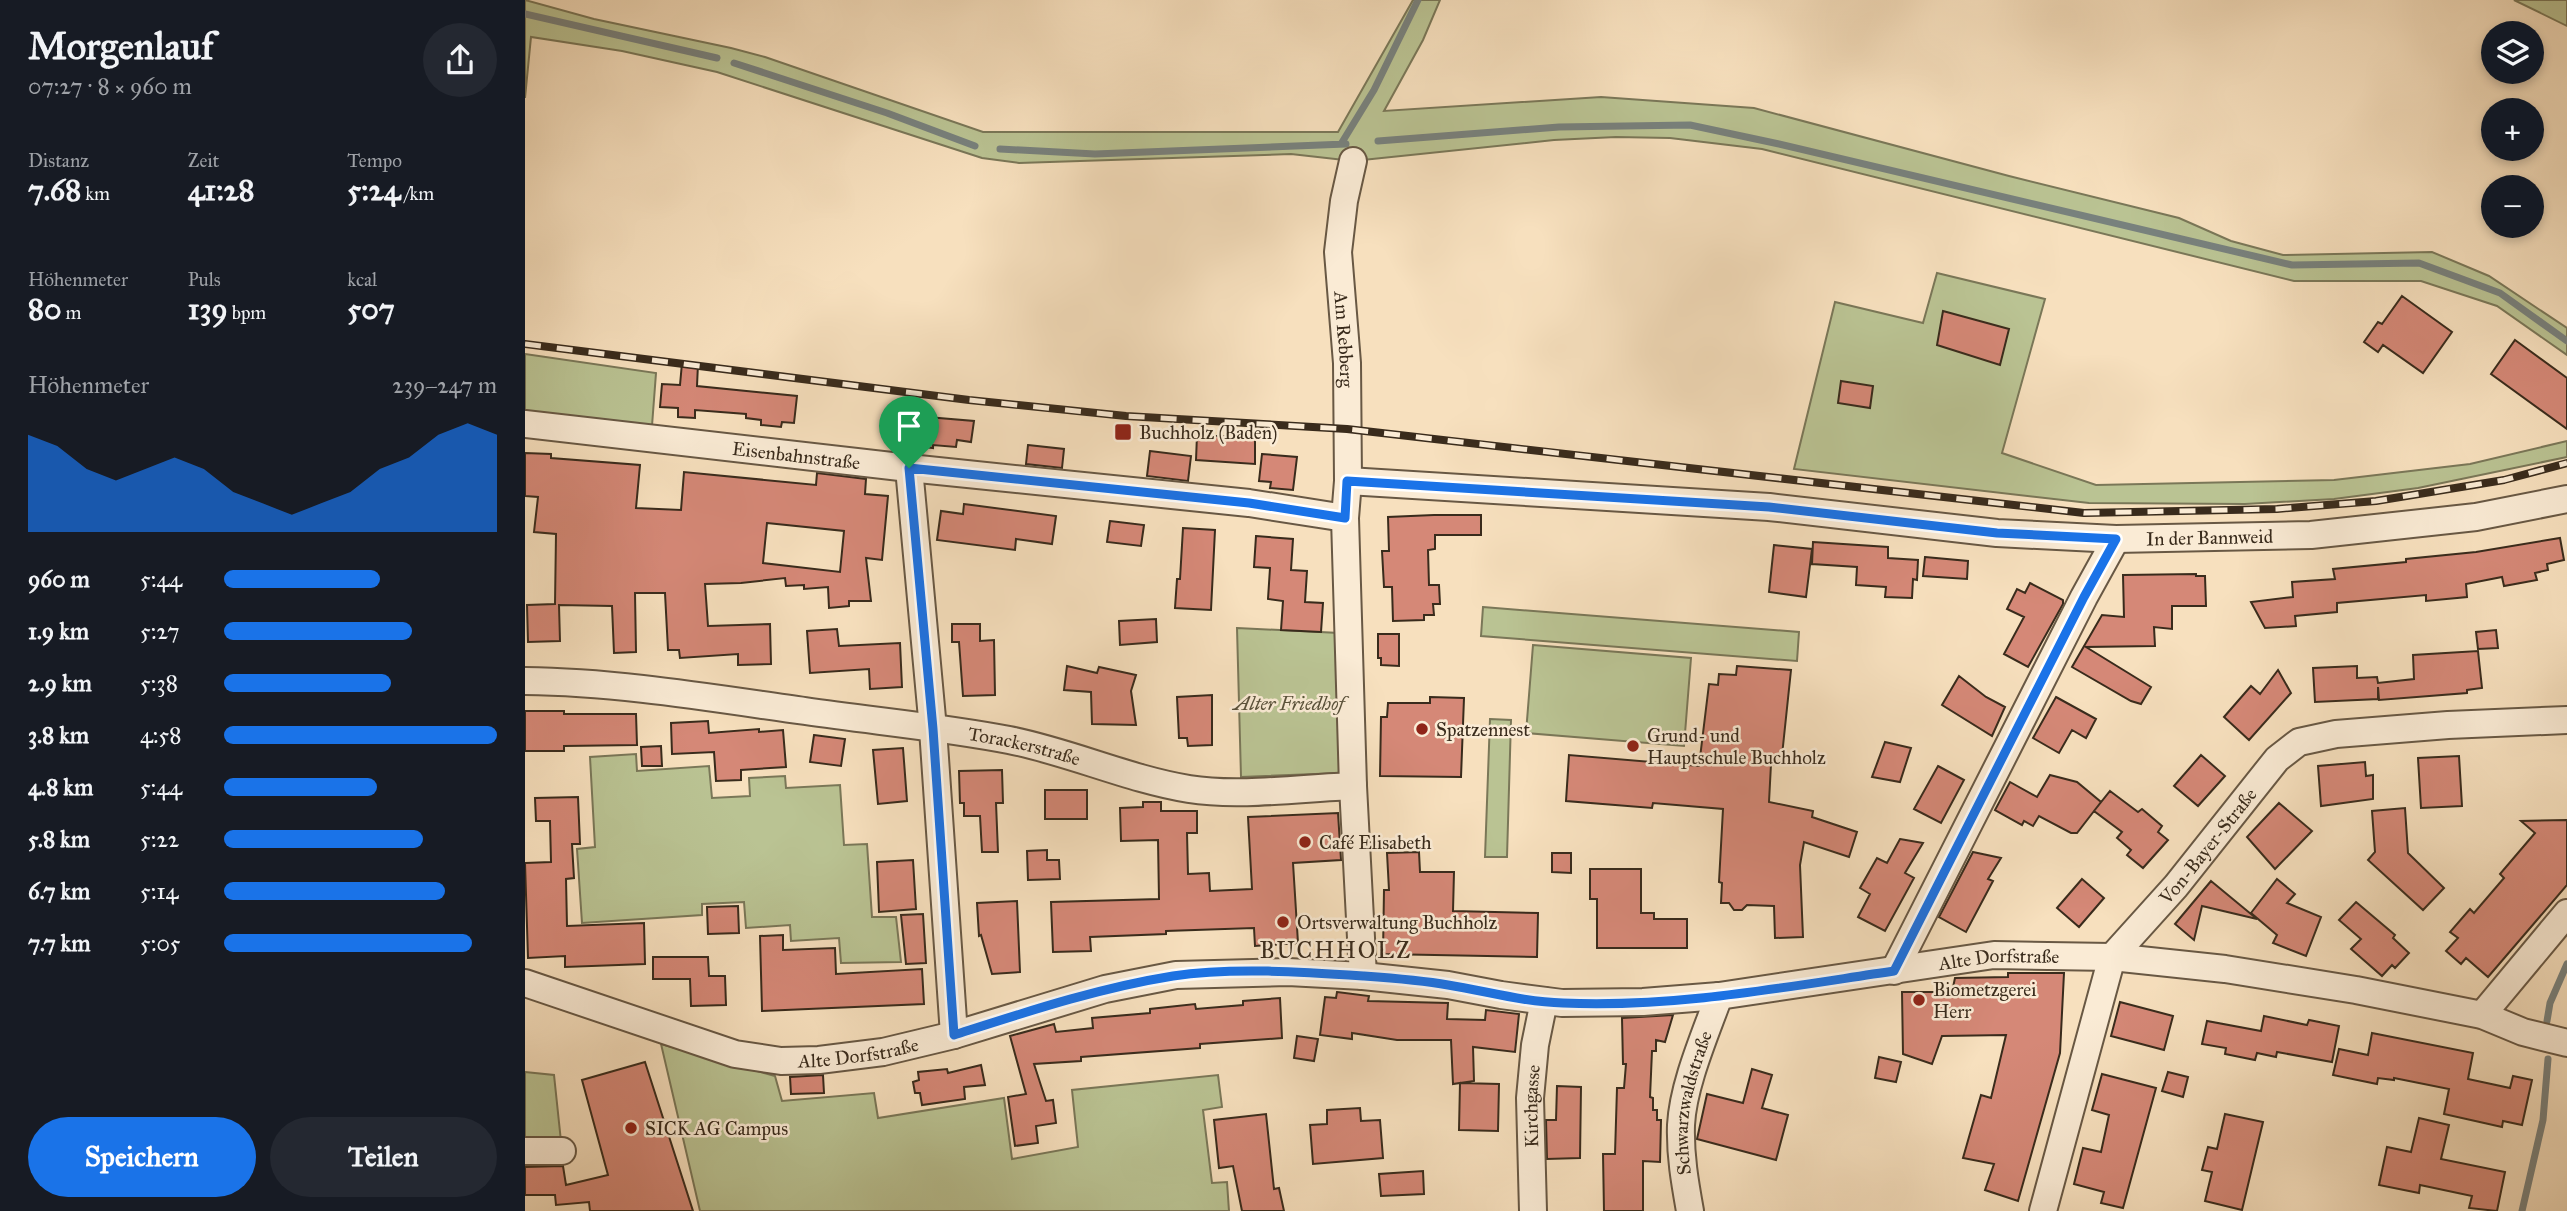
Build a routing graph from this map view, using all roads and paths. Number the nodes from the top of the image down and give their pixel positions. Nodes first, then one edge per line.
1 (1353, 161) dead end
2 (525, 424) edge
3 (909, 468) junction
4 (1347, 481) junction
5 (2567, 499) edge
6 (1345, 518) junction
7 (2116, 539) junction
8 (525, 681) edge
9 (2567, 720) edge
10 (933, 729) junction
11 (1353, 786) junction
12 (2567, 913) edge
13 (2112, 957) junction
14 (1894, 971) junction
15 (1363, 976) junction
16 (525, 983) edge
17 (1719, 996) junction
18 (1543, 1001) junction
19 (2481, 1015) junction
20 (954, 1035) junction
21 (2555, 1040) edge
22 (525, 1151) edge
23 (562, 1151) dead end
24 (1533, 1211) edge
25 (1690, 1211) edge
26 (2043, 1211) edge

1 - 4 street, Am Rebberg
2 - 3 street, Eisenbahnstraße
3 - 6 street, Eisenbahnstraße
3 - 10 street
4 - 6 street, Am Rebberg
4 - 7 street, In der Bannweid
5 - 7 street, In der Bannweid
6 - 11 street
7 - 14 street
8 - 10 street, Torackerstraße
9 - 13 street, Von-Bayer-Straße
10 - 11 street, Torackerstraße
10 - 20 street
11 - 15 street
12 - 19 street
13 - 14 street, Alte Dorfstraße
13 - 19 street, Alte Dorfstraße
13 - 26 street, Von-Bayer-Straße
14 - 17 street, Alte Dorfstraße
15 - 18 street, Alte Dorfstraße
15 - 20 street, Alte Dorfstraße
16 - 20 street, Alte Dorfstraße
17 - 18 street, Alte Dorfstraße
17 - 25 street, Schwarzwaldstraße
18 - 24 street, Kirchgasse
19 - 21 street, Alte Dorfstraße
22 - 23 street

